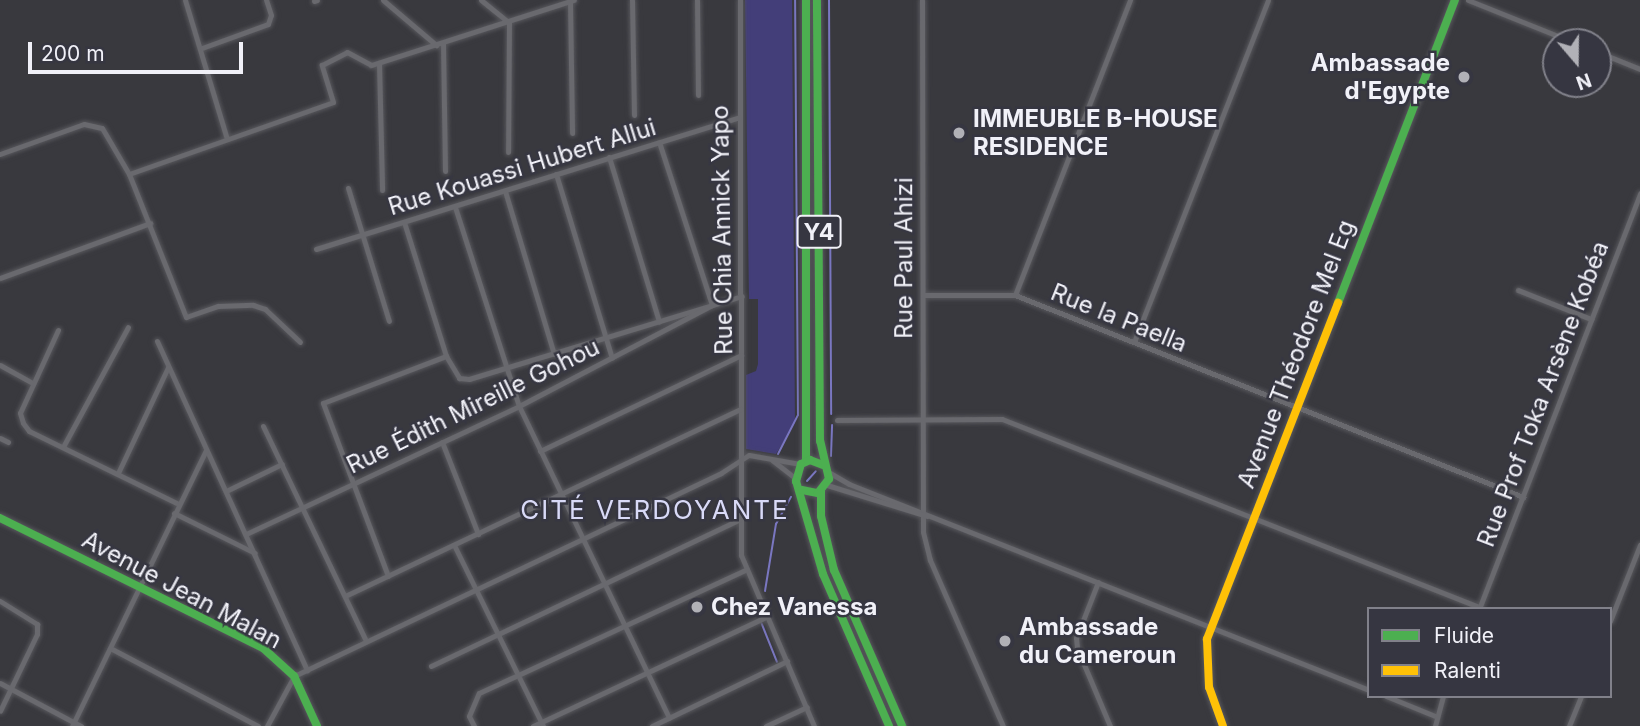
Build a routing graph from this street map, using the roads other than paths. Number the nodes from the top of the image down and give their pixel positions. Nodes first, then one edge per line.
1 (185, 0) edge
2 (266, 0) edge
3 (383, 0) edge
4 (481, 0) edge
5 (632, 0) edge
6 (697, 0) edge
7 (740, 0) edge
8 (806, 0) edge
9 (817, 0) edge
10 (922, 0) edge
11 (1130, 0) edge
12 (1268, 0) edge
13 (1455, 0) edge
14 (1468, 0) edge
15 (572, 1) edge
16 (509, 23) junction
17 (1542, 30) edge
18 (439, 44) junction
19 (202, 48) junction
20 (1612, 58) edge
21 (379, 63) junction
22 (1640, 69) edge
23 (698, 95) dead end
24 (634, 115) dead end
25 (738, 117) junction
26 (572, 133) dead end
27 (228, 139) junction
28 (659, 142) junction
29 (508, 152) dead end
30 (0, 154) edge
31 (609, 157) junction
32 (445, 172) dead end
33 (130, 174) junction
34 (556, 174) junction
35 (348, 188) dead end
36 (382, 190) dead end
37 (505, 191) junction
38 (1640, 193) edge
39 (455, 207) junction
40 (404, 222) junction
41 (150, 223) junction
42 (362, 235) junction
43 (316, 249) dead end
44 (0, 278) edge
45 (1518, 290) dead end
46 (923, 295) junction
47 (1015, 295) junction
48 (742, 296) junction
49 (712, 305) junction
50 (1591, 320) junction
51 (389, 321) dead end
52 (659, 322) junction
53 (128, 327) dead end
54 (58, 330) dead end
55 (606, 339) junction
56 (157, 341) dead end
57 (300, 342) dead end
58 (1134, 342) junction
59 (554, 354) junction
60 (741, 355) junction
61 (446, 356) junction
62 (612, 358) junction
63 (0, 365) edge
64 (168, 367) junction
65 (505, 368) junction
66 (33, 383) junction
67 (519, 406) junction
68 (1297, 406) junction
69 (741, 410) junction
70 (922, 418) junction
71 (837, 420) dead end
72 (264, 426) dead end
73 (0, 438) edge
74 (8, 442) dead end
75 (442, 442) junction
76 (64, 446) junction
77 (206, 450) junction
78 (540, 451) junction
79 (769, 458) junction
80 (741, 459) junction
81 (804, 463) junction
82 (282, 464) junction
83 (826, 468) junction
84 (118, 472) junction
85 (795, 478) junction
86 (351, 484) junction
87 (824, 488) junction
88 (802, 490) junction
89 (226, 491) junction
90 (561, 494) junction
91 (1523, 497) junction
92 (179, 503) junction
93 (302, 507) junction
94 (174, 513) junction
95 (923, 514) junction
96 (1253, 517) junction
97 (0, 519) edge
98 (740, 519) junction
99 (246, 534) junction
100 (478, 534) junction
101 (583, 539) junction
102 (454, 545) junction
103 (1640, 545) edge
104 (255, 553) junction
105 (747, 569) junction
106 (388, 576) junction
107 (1098, 582) junction
108 (604, 583) junction
109 (142, 589) junction
110 (476, 590) junction
111 (345, 596) junction
112 (765, 599) dead end
113 (0, 601) edge
114 (1477, 607) edge
115 (1479, 607) edge
116 (763, 609) junction
117 (1612, 616) edge
118 (766, 617) junction
119 (626, 627) junction
120 (1212, 627) junction
121 (498, 635) junction
122 (366, 641) junction
123 (112, 649) junction
124 (787, 662) junction
125 (431, 666) dead end
126 (307, 670) junction
127 (648, 673) junction
128 (294, 676) junction
129 (519, 677) junction
130 (0, 683) edge
131 (12, 689) junction
132 (1367, 689) edge
133 (1390, 698) edge
134 (1442, 698) edge
135 (1580, 698) edge
136 (807, 707) junction
137 (0, 711) edge
138 (1435, 716) junction
139 (669, 718) junction
140 (73, 724) edge
141 (542, 724) edge
142 (81, 726) edge
143 (258, 726) edge
144 (267, 726) edge
145 (317, 726) edge
146 (474, 726) edge
147 (533, 726) edge
148 (652, 726) edge
149 (766, 726) edge
150 (814, 726) edge
151 (889, 726) edge
152 (902, 726) edge
153 (1003, 726) edge
154 (1110, 726) edge
155 (1223, 726) edge
156 (1435, 726) edge
157 (1569, 726) edge

1 - 19 street
2 - 19 street
3 - 18 street
4 - 16 street
5 - 24 street
6 - 23 street
7 - 25 street, Rue Chia Annick Yapo
8 - 81 main road, Y4
9 - 83 main road, Y4
10 - 46 street, Rue Paul Ahizi
11 - 47 street
12 - 58 street
13 - 68 main road, Avenue Théodore Mel Eg
14 - 17 street
15 - 16 street
15 - 26 street
16 - 18 street
16 - 29 street
18 - 21 street
18 - 32 street
19 - 27 street
20 - 22 street
21 - 27 street
21 - 36 street
25 - 28 street, Rue Kouassi Hubert Allui
25 - 48 street, Rue Chia Annick Yapo
27 - 33 street
28 - 31 street, Rue Kouassi Hubert Allui
28 - 49 street
30 - 33 street
31 - 34 street, Rue Kouassi Hubert Allui
31 - 52 street
33 - 41 street
34 - 37 street, Rue Kouassi Hubert Allui
34 - 55 street
35 - 42 street
37 - 39 street, Rue Kouassi Hubert Allui
37 - 59 street
38 - 50 street, Rue Prof Toka Arsène Kobéa
39 - 40 street, Rue Kouassi Hubert Allui
39 - 65 street
40 - 42 street, Rue Kouassi Hubert Allui
40 - 61 street
41 - 44 street
41 - 57 street
42 - 43 street, Rue Kouassi Hubert Allui
42 - 51 street
45 - 50 street
46 - 47 street, Rue la Paella
46 - 70 street, Rue Paul Ahizi
47 - 58 street, Rue la Paella
48 - 49 street
48 - 60 street, Rue Chia Annick Yapo
49 - 52 street
49 - 62 street, Rue Édith Mireille Gohou
50 - 91 street, Rue Prof Toka Arsène Kobéa
52 - 55 street
53 - 76 street
54 - 66 street
55 - 59 street
55 - 62 street
56 - 64 street
58 - 68 street, Rue la Paella
59 - 65 street
60 - 69 street, Rue Chia Annick Yapo
60 - 78 street
61 - 65 street
61 - 86 street
62 - 67 street, Rue Édith Mireille Gohou
63 - 66 street
64 - 77 street
64 - 84 street
65 - 67 street
66 - 76 street
67 - 75 street, Rue Édith Mireille Gohou
67 - 78 street
68 - 91 street, Rue la Paella
68 - 96 main road, Avenue Théodore Mel Eg
69 - 80 street, Rue Chia Annick Yapo
69 - 90 street
70 - 71 street
70 - 95 street, Rue Paul Ahizi
70 - 96 street
72 - 82 street
73 - 74 street
75 - 86 street, Rue Édith Mireille Gohou
75 - 100 street
76 - 84 street
77 - 89 street
77 - 92 street
78 - 90 street
79 - 80 street
79 - 81 street
79 - 85 street
80 - 98 street, Rue Chia Annick Yapo
80 - 101 street
81 - 83 main road
81 - 85 main road
82 - 89 street
82 - 93 street
83 - 87 main road
83 - 95 street
84 - 92 street
85 - 88 main road
86 - 93 street, Rue Édith Mireille Gohou
86 - 106 street
87 - 88 main road
87 - 95 street
87 - 152 main road
88 - 151 main road
89 - 99 street
90 - 100 street
90 - 101 street
91 - 115 street, Rue Prof Toka Arsène Kobéa
92 - 94 street
93 - 99 street, Rue Édith Mireille Gohou
93 - 111 street
94 - 104 street
94 - 109 street
95 - 107 street
95 - 153 street, Rue Paul Ahizi
96 - 114 street
96 - 120 main road, Avenue Théodore Mel Eg
97 - 109 main road, Avenue Jean Malan
98 - 105 street, Rue Chia Annick Yapo
98 - 108 street
99 - 104 street
100 - 102 street
101 - 108 street
101 - 110 street
102 - 106 street
102 - 110 street
103 - 117 street
104 - 126 street
105 - 116 street, Rue Chia Annick Yapo
105 - 119 street
106 - 111 street
107 - 120 street
107 - 154 street
108 - 119 street
108 - 121 street
109 - 123 street
109 - 128 main road, Avenue Jean Malan
110 - 121 street
110 - 122 street
111 - 122 street
112 - 116 street
113 - 131 street
116 - 118 street, Rue Chia Annick Yapo
118 - 124 street, Rue Chia Annick Yapo
118 - 127 street
119 - 127 street
119 - 129 street
120 - 132 street
120 - 155 main road, Avenue Théodore Mel Eg
121 - 125 street
121 - 129 street
122 - 126 street
123 - 140 street
123 - 143 street
124 - 136 street, Rue Chia Annick Yapo
124 - 139 street
126 - 128 street
127 - 139 street
127 - 141 street
128 - 144 street
128 - 145 main road, Avenue Jean Malan
129 - 141 street
129 - 146 street
130 - 131 street
131 - 137 street
131 - 140 street
133 - 138 street
134 - 138 street
135 - 157 street
136 - 149 street
136 - 150 street, Rue Chia Annick Yapo
138 - 156 street
139 - 148 street
140 - 142 street
141 - 147 street

